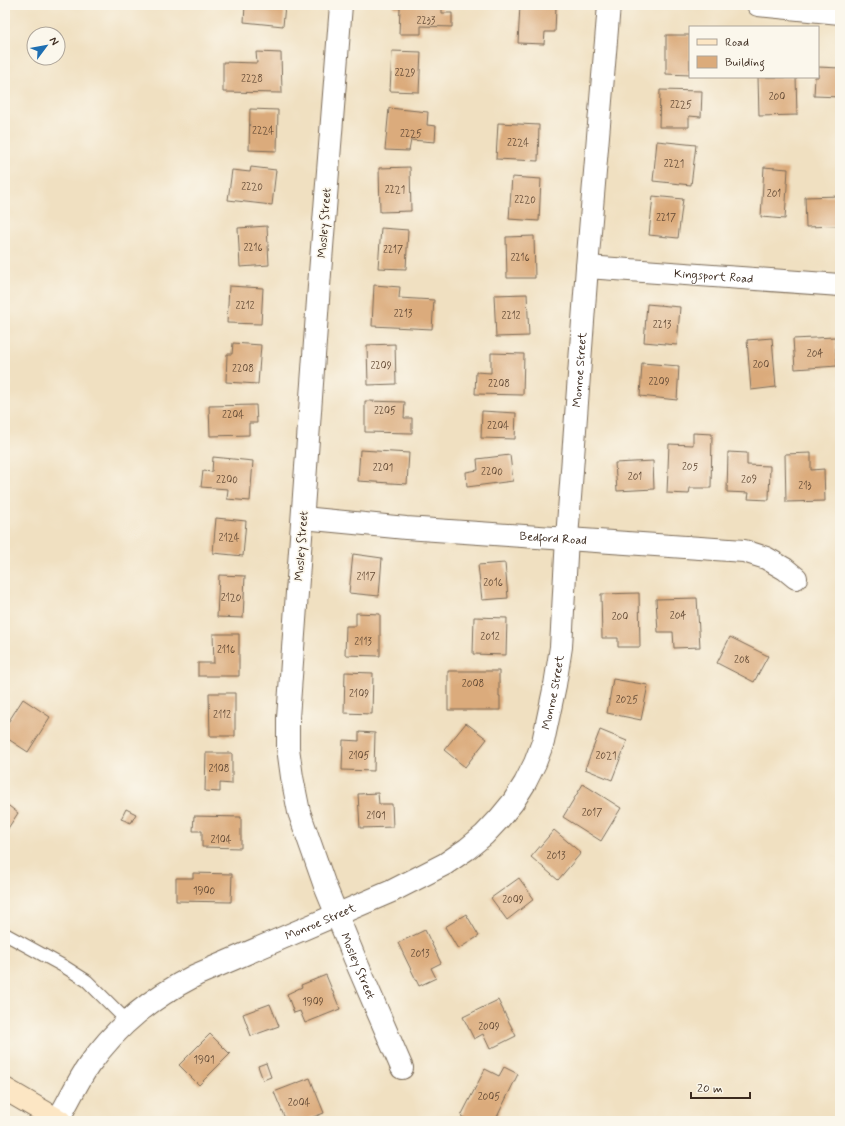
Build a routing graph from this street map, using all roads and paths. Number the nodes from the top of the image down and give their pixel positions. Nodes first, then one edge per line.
1 (341, 5) edge
2 (609, 5) edge
3 (758, 5) edge
4 (840, 13) edge
5 (588, 267) junction
6 (840, 285) edge
7 (303, 518) junction
8 (567, 538) junction
9 (796, 578) dead end
10 (337, 915) junction
11 (5, 934) edge
12 (127, 1021) junction
13 (402, 1068) dead end
14 (5, 1089) edge
15 (58, 1121) edge

1 - 7 street, Mosley Street
2 - 5 street, Monroe Street
3 - 4 street
5 - 6 street, Kingsport Road
5 - 8 street, Monroe Street
7 - 8 street, Bedford Road
7 - 10 street, Mosley Street
8 - 9 street, Bedford Road
8 - 10 street, Monroe Street
10 - 12 street, Monroe Street
10 - 13 street, Mosley Street
11 - 12 lane
12 - 15 street, Monroe Street
14 - 15 main road

